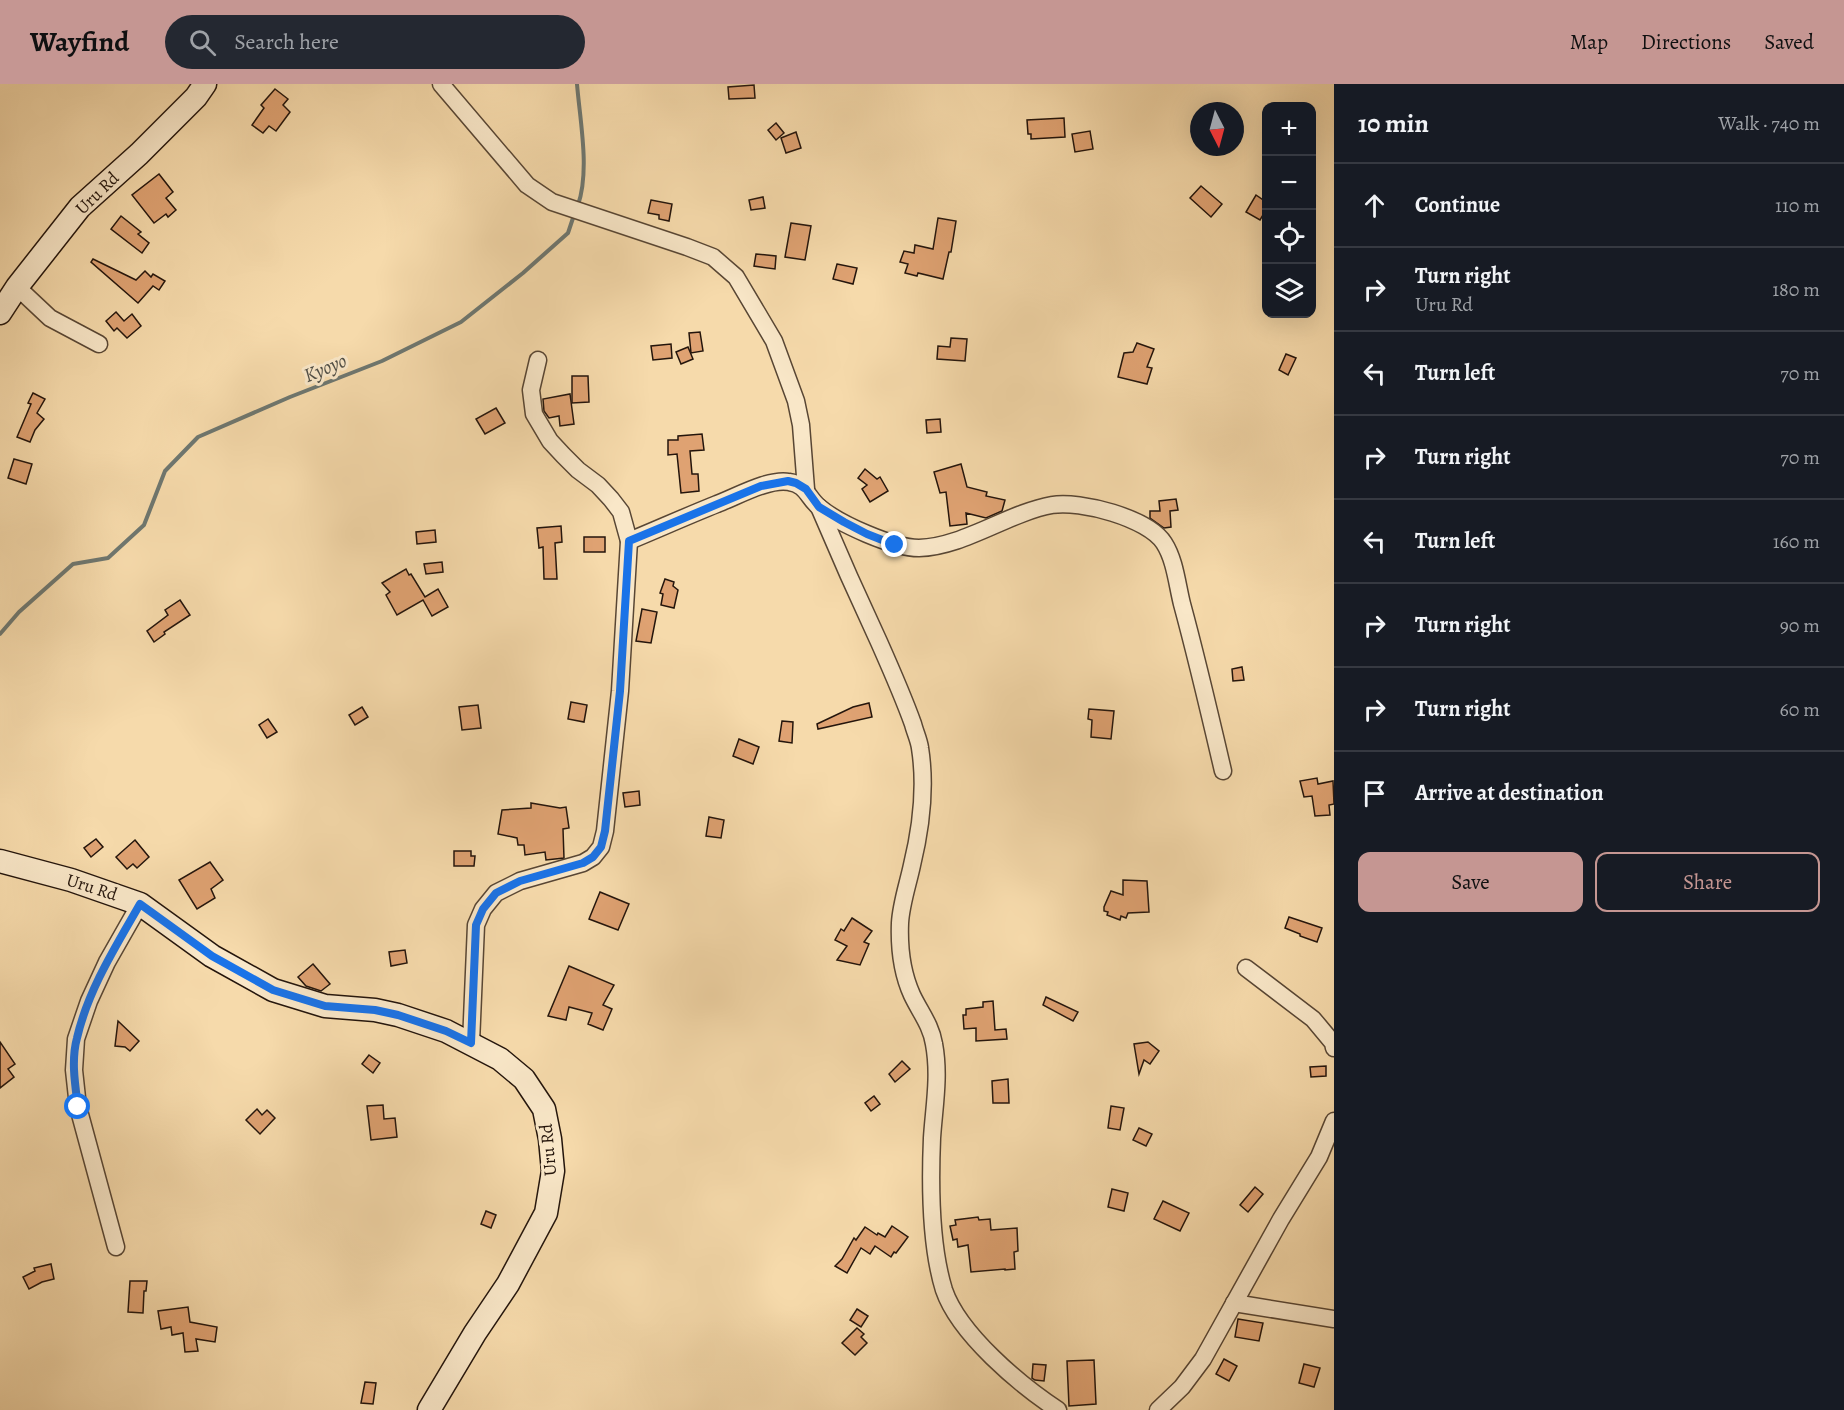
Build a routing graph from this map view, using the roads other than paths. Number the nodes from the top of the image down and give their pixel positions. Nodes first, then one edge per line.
1 (205, 84) edge
2 (441, 84) edge
3 (16, 287) junction
4 (0, 313) edge
5 (99, 344) dead end
6 (538, 360) dead end
7 (806, 489) junction
8 (819, 507) junction
9 (629, 541) junction
10 (1223, 771) dead end
11 (0, 861) edge
12 (140, 904) junction
13 (1246, 968) dead end
14 (471, 1043) junction
15 (1334, 1048) edge
16 (1334, 1121) edge
17 (116, 1247) dead end
18 (1234, 1303) junction
19 (1334, 1318) edge
20 (429, 1410) edge
21 (1058, 1410) edge
22 (1158, 1410) edge

1 - 3 street, Uru Rd
2 - 7 street
3 - 4 street, Uru Rd
3 - 5 street
6 - 9 street
7 - 8 street
7 - 9 street
8 - 10 street
8 - 21 street
9 - 14 street
11 - 12 street, Uru Rd
12 - 14 street, Uru Rd
12 - 17 street
13 - 15 street
14 - 20 street, Uru Rd
16 - 18 street
18 - 19 street
18 - 22 street

